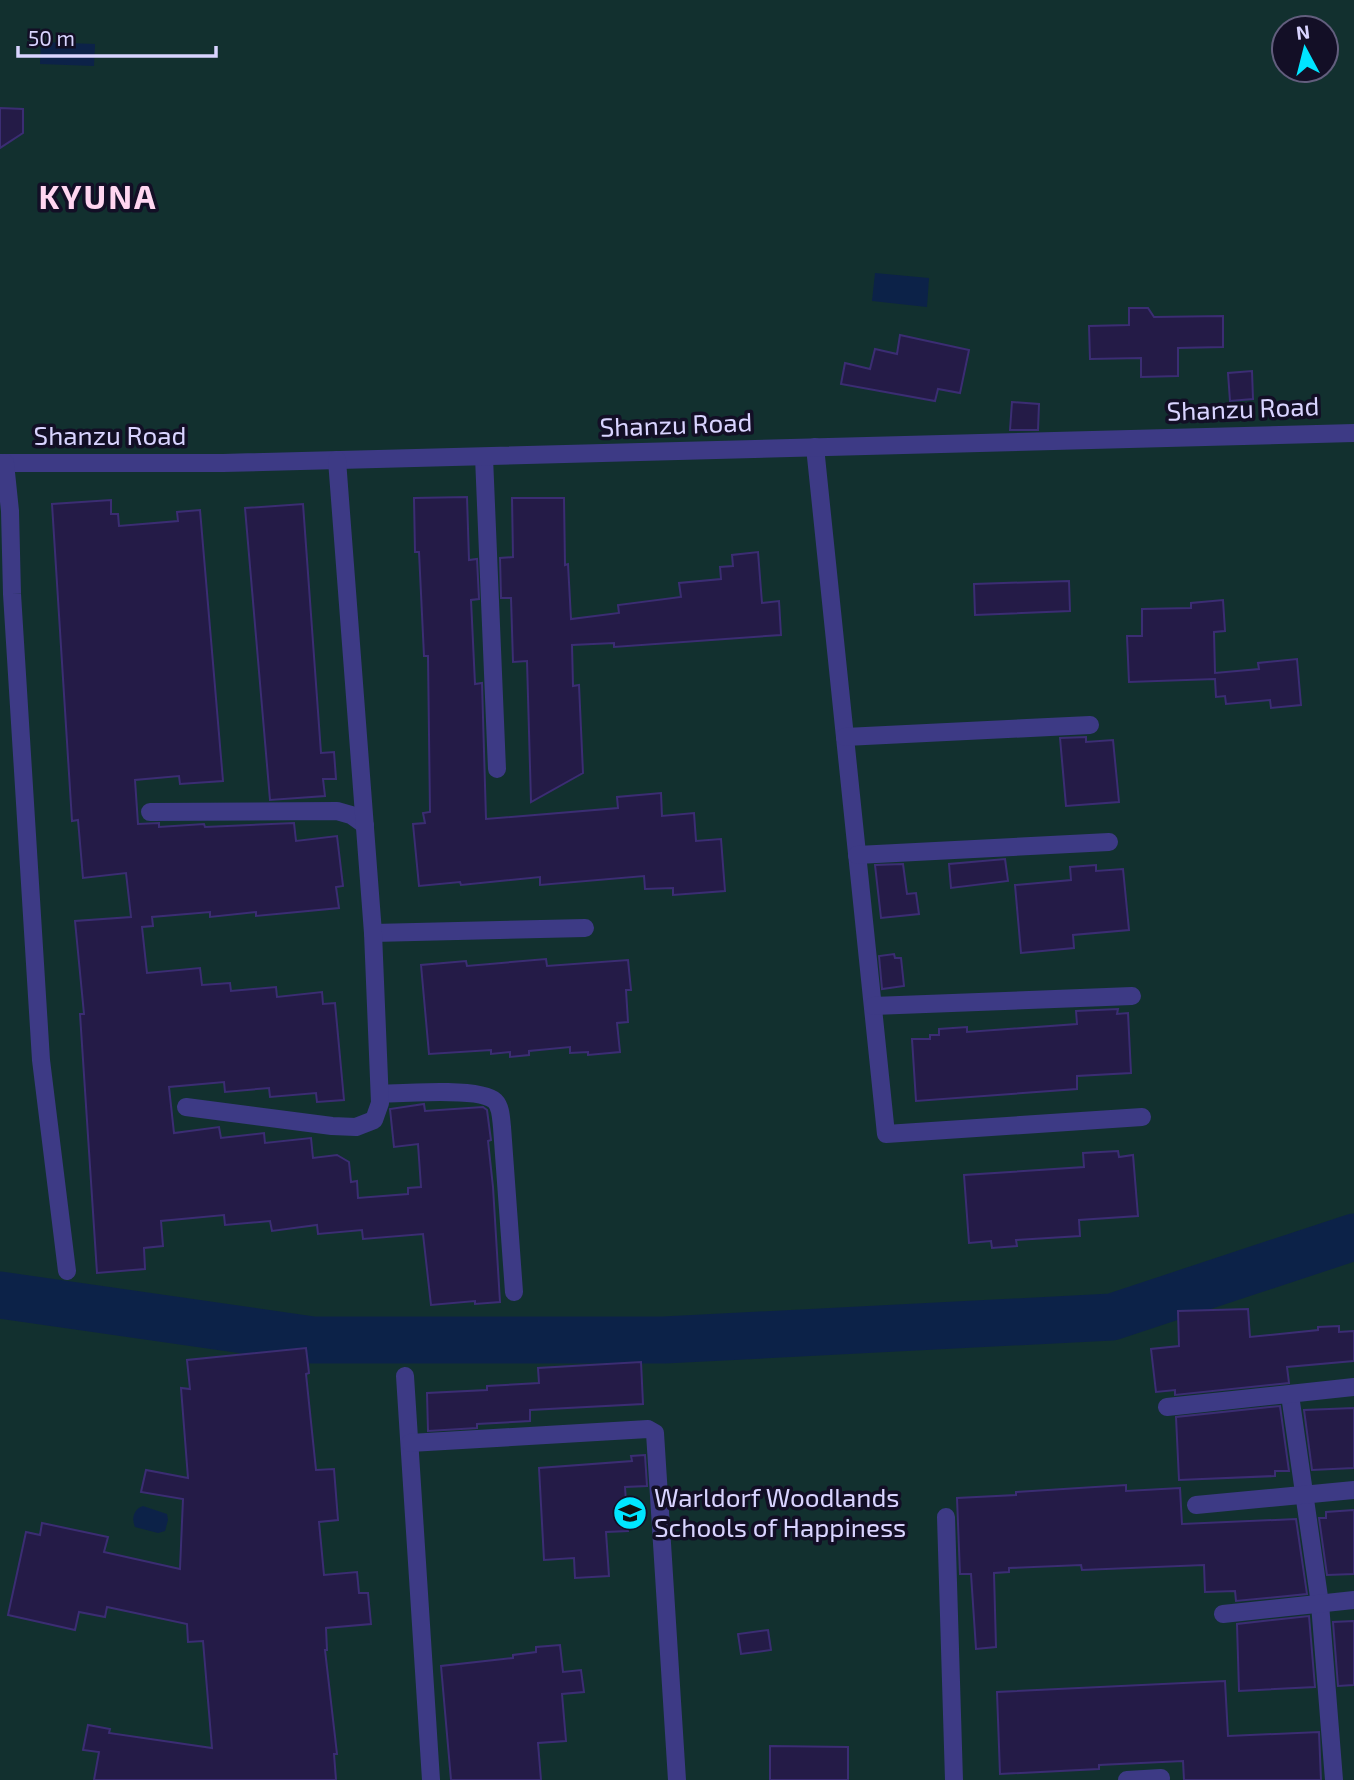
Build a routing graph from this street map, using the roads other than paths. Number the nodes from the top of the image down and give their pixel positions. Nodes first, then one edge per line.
1 (1354, 433) edge
2 (814, 447) junction
3 (484, 457) junction
4 (337, 460) junction
5 (2, 463) edge
6 (1090, 725) dead end
7 (845, 737) junction
8 (497, 769) dead end
9 (150, 812) dead end
10 (365, 825) junction
11 (1109, 842) dead end
12 (857, 855) junction
13 (584, 928) dead end
14 (373, 933) junction
15 (1132, 996) dead end
16 (873, 1006) junction
17 (380, 1094) junction
18 (186, 1107) dead end
19 (1142, 1117) dead end
20 (67, 1271) dead end
21 (514, 1292) dead end
22 (405, 1376) dead end
23 (1354, 1387) edge
24 (1290, 1395) junction
25 (1167, 1406) dead end
26 (410, 1443) junction
27 (1354, 1490) edge
28 (1306, 1495) junction
29 (1196, 1505) dead end
30 (946, 1517) dead end
31 (1354, 1601) edge
32 (1320, 1604) junction
33 (1223, 1614) dead end
34 (1161, 1778) dead end
35 (431, 1780) edge
36 (677, 1780) edge
37 (954, 1780) edge
38 (1127, 1780) edge
39 (1334, 1780) edge

1 - 2 street, Shanzu Road
2 - 3 street, Shanzu Road
2 - 7 street
3 - 4 street, Shanzu Road
3 - 8 street
4 - 5 street, Shanzu Road
4 - 10 street
5 - 20 street
6 - 7 street
7 - 12 street
9 - 10 street
10 - 14 street
11 - 12 street
12 - 16 street
13 - 14 street
14 - 17 street
15 - 16 street
16 - 19 street
17 - 18 street
17 - 21 street
22 - 26 street
23 - 24 street
24 - 25 street
24 - 28 street
26 - 35 street
26 - 36 street
27 - 28 street
28 - 29 street
28 - 32 street
30 - 37 street
31 - 32 street
32 - 33 street
32 - 39 street
34 - 38 street

